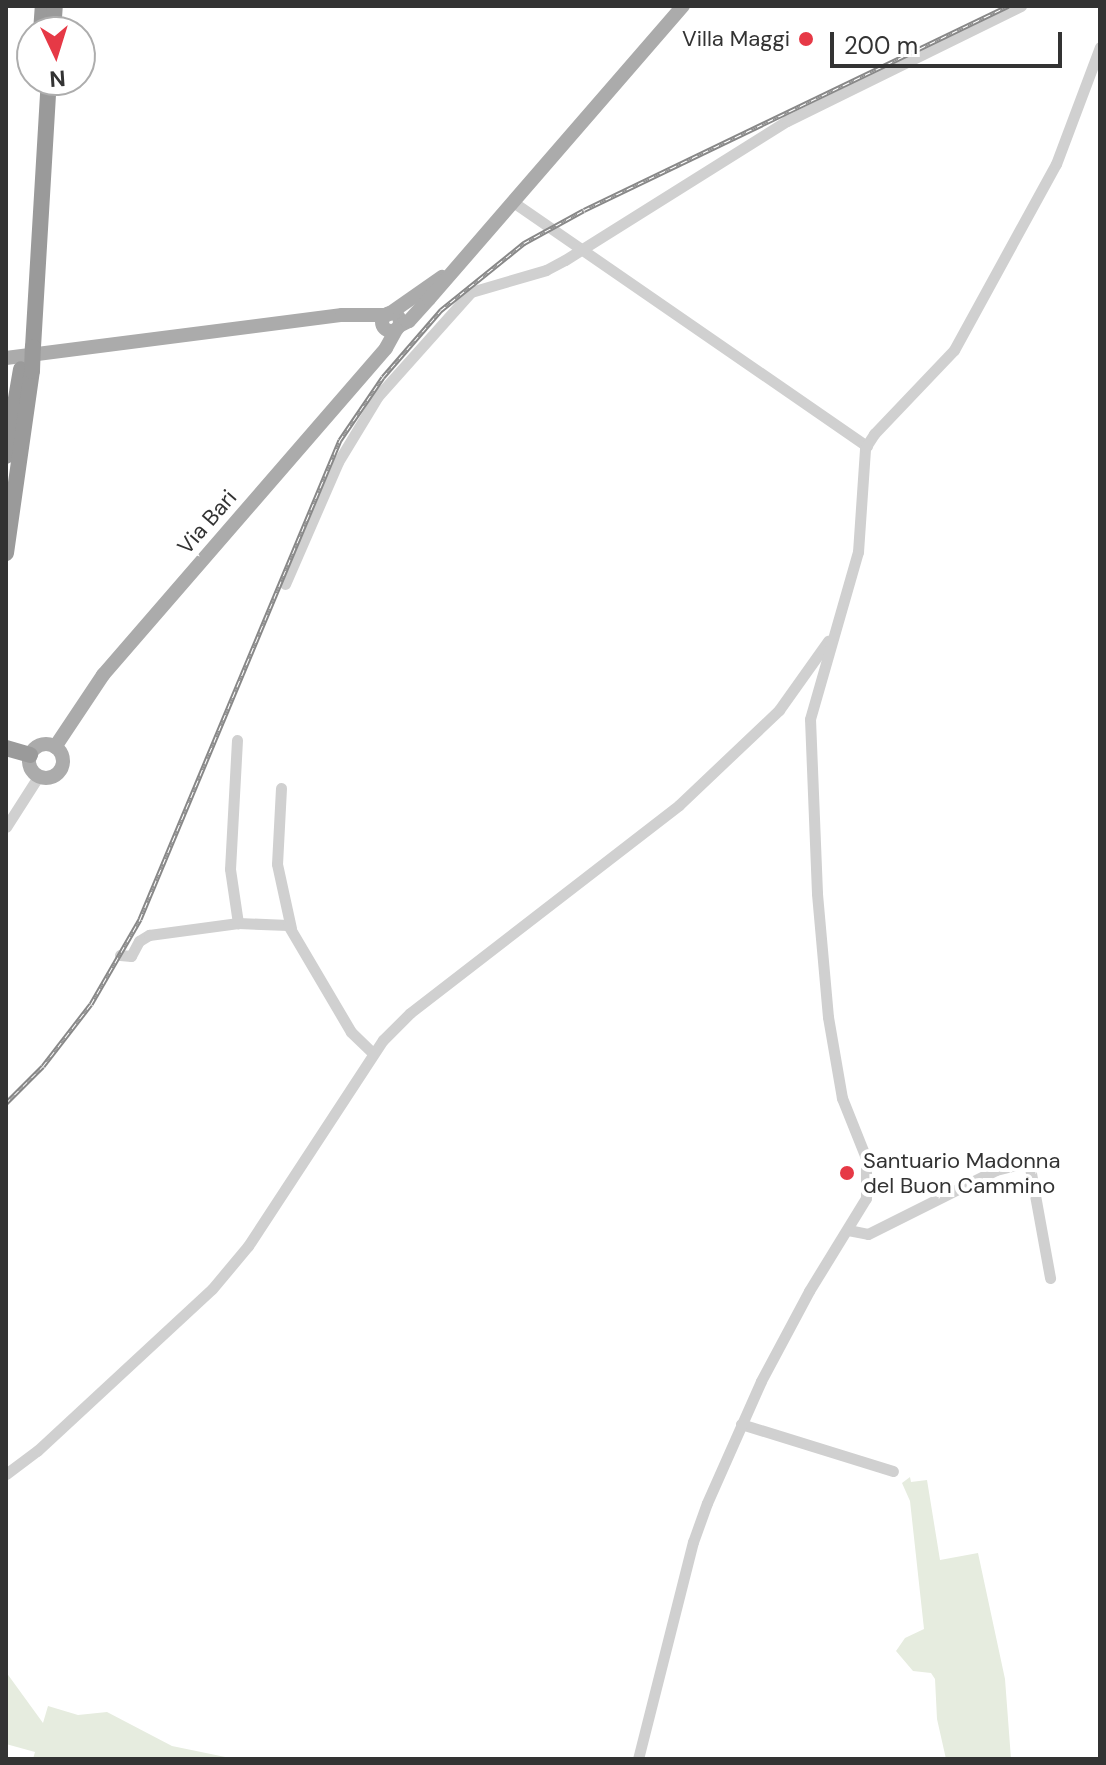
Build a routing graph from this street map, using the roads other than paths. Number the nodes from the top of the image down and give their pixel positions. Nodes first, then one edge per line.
1 (683, 6) edge
2 (1021, 6) edge
3 (1100, 50) edge
4 (37, 96) edge
5 (48, 96) edge
6 (513, 202) junction
7 (581, 251) junction
8 (390, 323) junction
9 (27, 347) junction
10 (6, 358) edge
11 (26, 370) junction
12 (867, 446) junction
13 (6, 456) edge
14 (6, 553) edge
15 (285, 584) dead end
16 (833, 634) junction
17 (237, 740) dead end
18 (7, 747) edge
19 (55, 747) junction
20 (30, 755) junction
21 (38, 777) junction
22 (281, 788) dead end
23 (6, 827) edge
24 (238, 923) junction
25 (291, 928) junction
26 (120, 955) dead end
27 (373, 1053) junction
28 (848, 1230) junction
29 (1050, 1278) dead end
30 (741, 1424) junction
31 (893, 1471) dead end
32 (6, 1474) edge
33 (638, 1759) edge

1 - 6 main road
2 - 7 street
3 - 12 street
4 - 9 highway
5 - 9 highway
6 - 7 street
6 - 8 main road
7 - 12 street
7 - 15 street
8 - 10 main road
8 - 19 main road, Via Bari
9 - 11 highway, bridge
11 - 13 highway
11 - 14 highway
12 - 16 street
16 - 27 street
16 - 28 street
17 - 24 street
18 - 20 highway
19 - 20 main road
19 - 21 main road, Via Bari
20 - 21 main road
21 - 23 street, Via Bari
22 - 25 street
24 - 25 street
24 - 26 street
25 - 27 street
27 - 32 street
28 - 29 street
28 - 30 street
30 - 31 street
30 - 33 street

